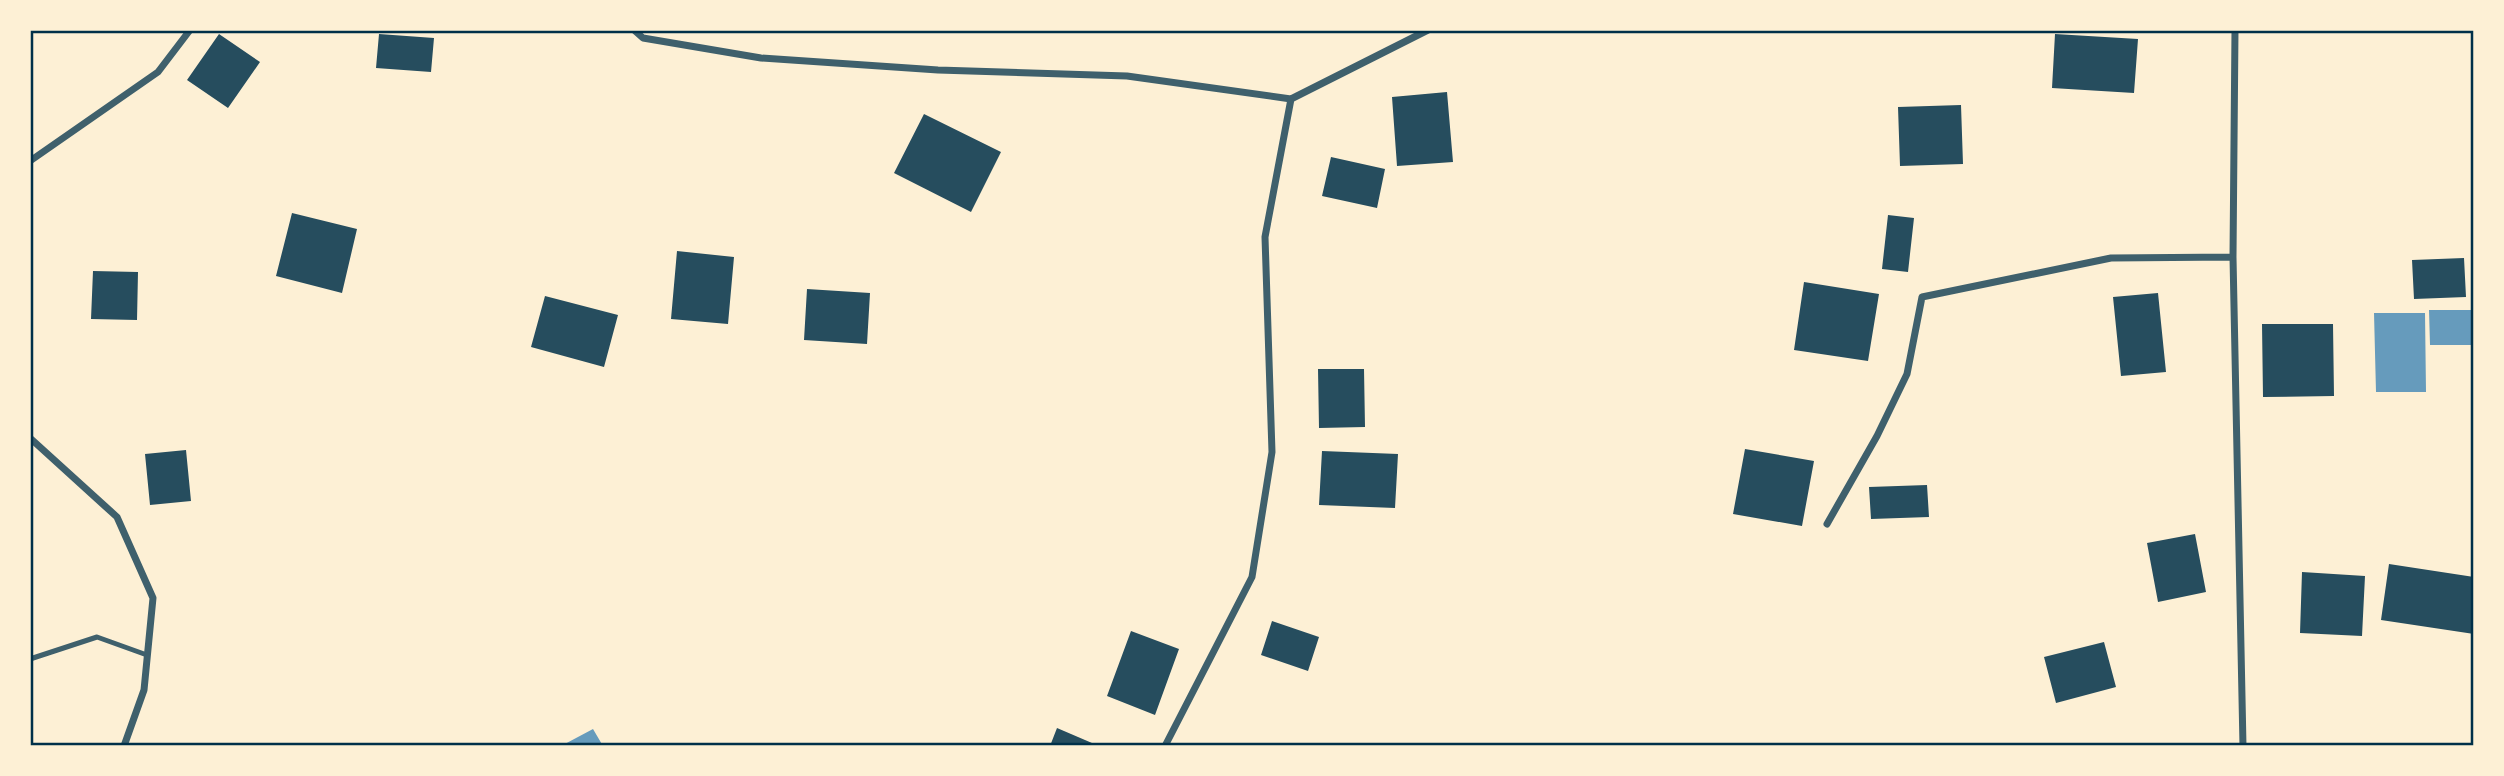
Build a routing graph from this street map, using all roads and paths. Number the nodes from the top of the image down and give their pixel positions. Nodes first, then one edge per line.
1 (190, 30) edge
2 (634, 30) edge
3 (1428, 30) edge
4 (2235, 30) edge
5 (1291, 99) junction
6 (30, 161) edge
7 (2233, 257) junction
8 (30, 438) edge
9 (1827, 524) dead end
10 (147, 655) junction
11 (30, 659) edge
12 (124, 746) edge
13 (1165, 746) edge
14 (2243, 746) edge

1 - 6 street
2 - 5 street
3 - 5 street
4 - 7 street
5 - 13 street
7 - 9 street
7 - 14 street
8 - 10 street
10 - 11 lane
10 - 12 street

